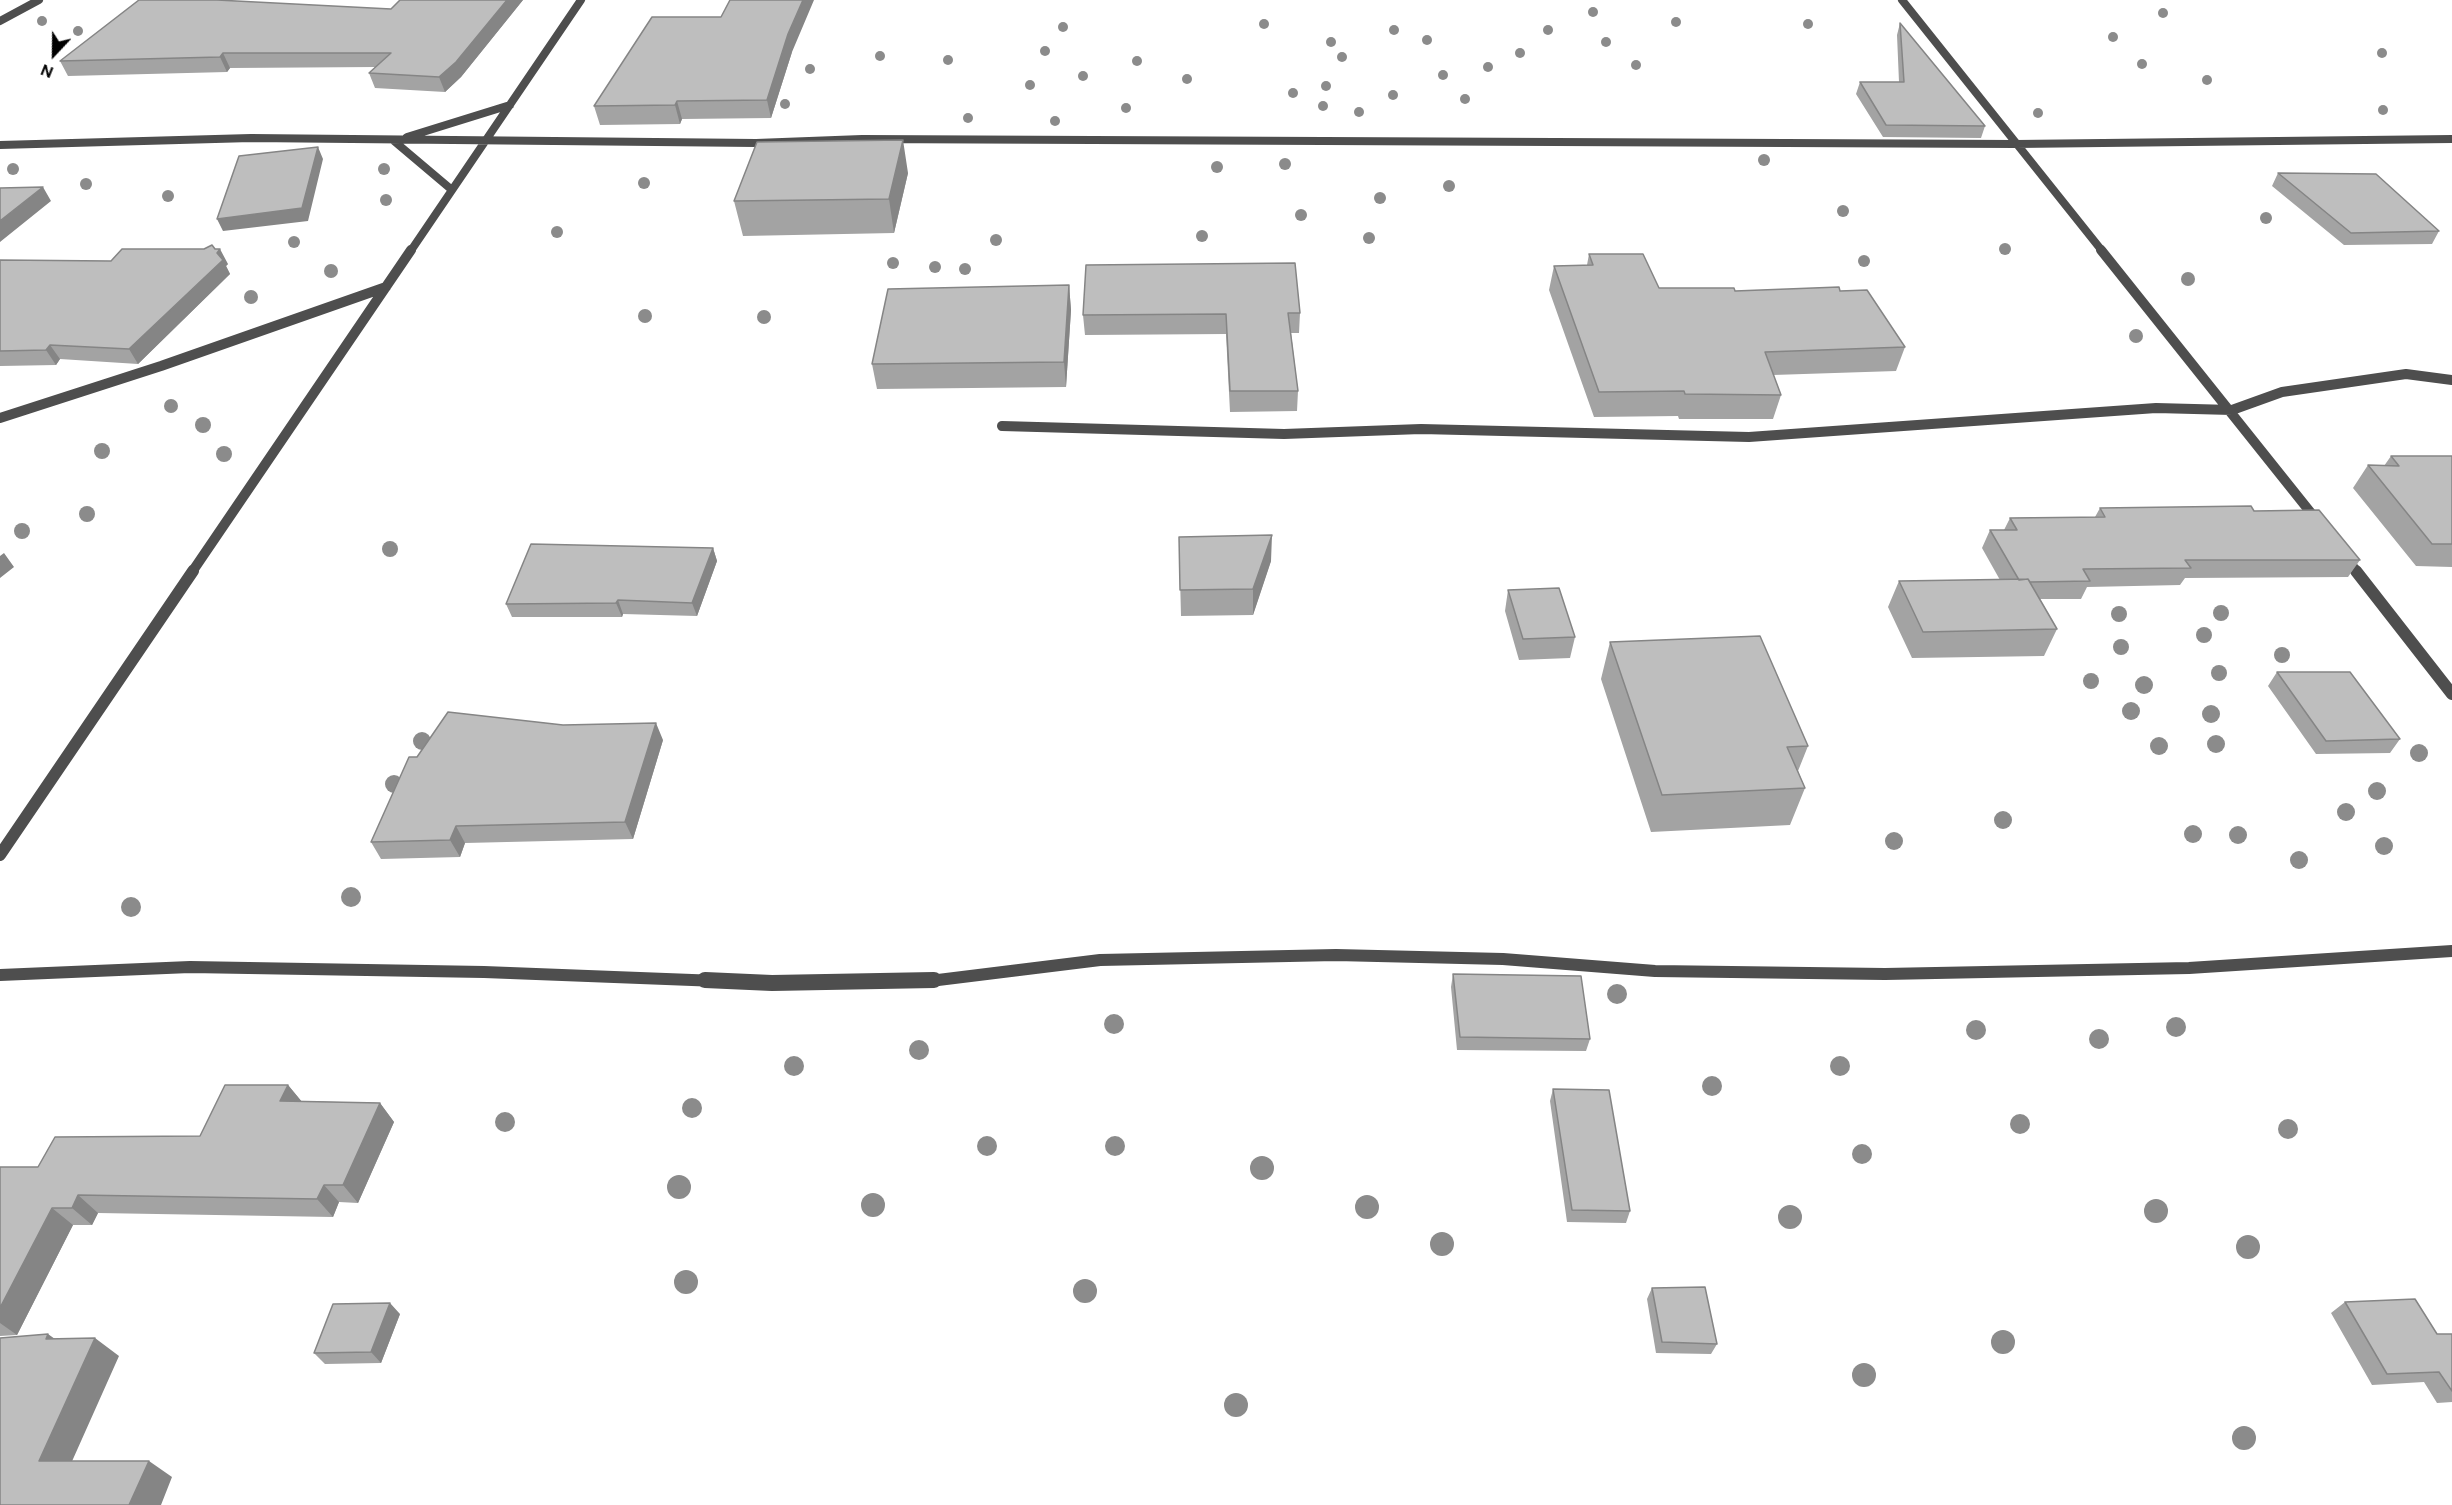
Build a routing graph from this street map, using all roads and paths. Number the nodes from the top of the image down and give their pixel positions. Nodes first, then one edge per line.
1 (39, 0) edge
2 (582, 0) edge
3 (1902, 0) edge
4 (0, 21) edge
5 (510, 105) junction
6 (2452, 139) edge
7 (394, 141) junction
8 (486, 141) junction
9 (2016, 144) junction
10 (0, 145) edge
11 (452, 190) junction
12 (386, 287) junction
13 (2452, 380) edge
14 (2232, 410) junction
15 (0, 418) edge
16 (1002, 426) dead end
17 (2327, 533) edge
18 (2335, 543) edge
19 (2452, 694) edge
20 (0, 855) edge
21 (2452, 951) edge
22 (0, 975) edge

1 - 4 street
2 - 5 street
3 - 9 street
5 - 7 street
5 - 8 street
6 - 9 street
7 - 8 street
7 - 10 street
7 - 11 street
8 - 9 street
8 - 11 street
9 - 14 street
11 - 12 street
12 - 15 street
12 - 20 street
13 - 14 street
14 - 16 street
14 - 17 street
18 - 19 street
21 - 22 street

